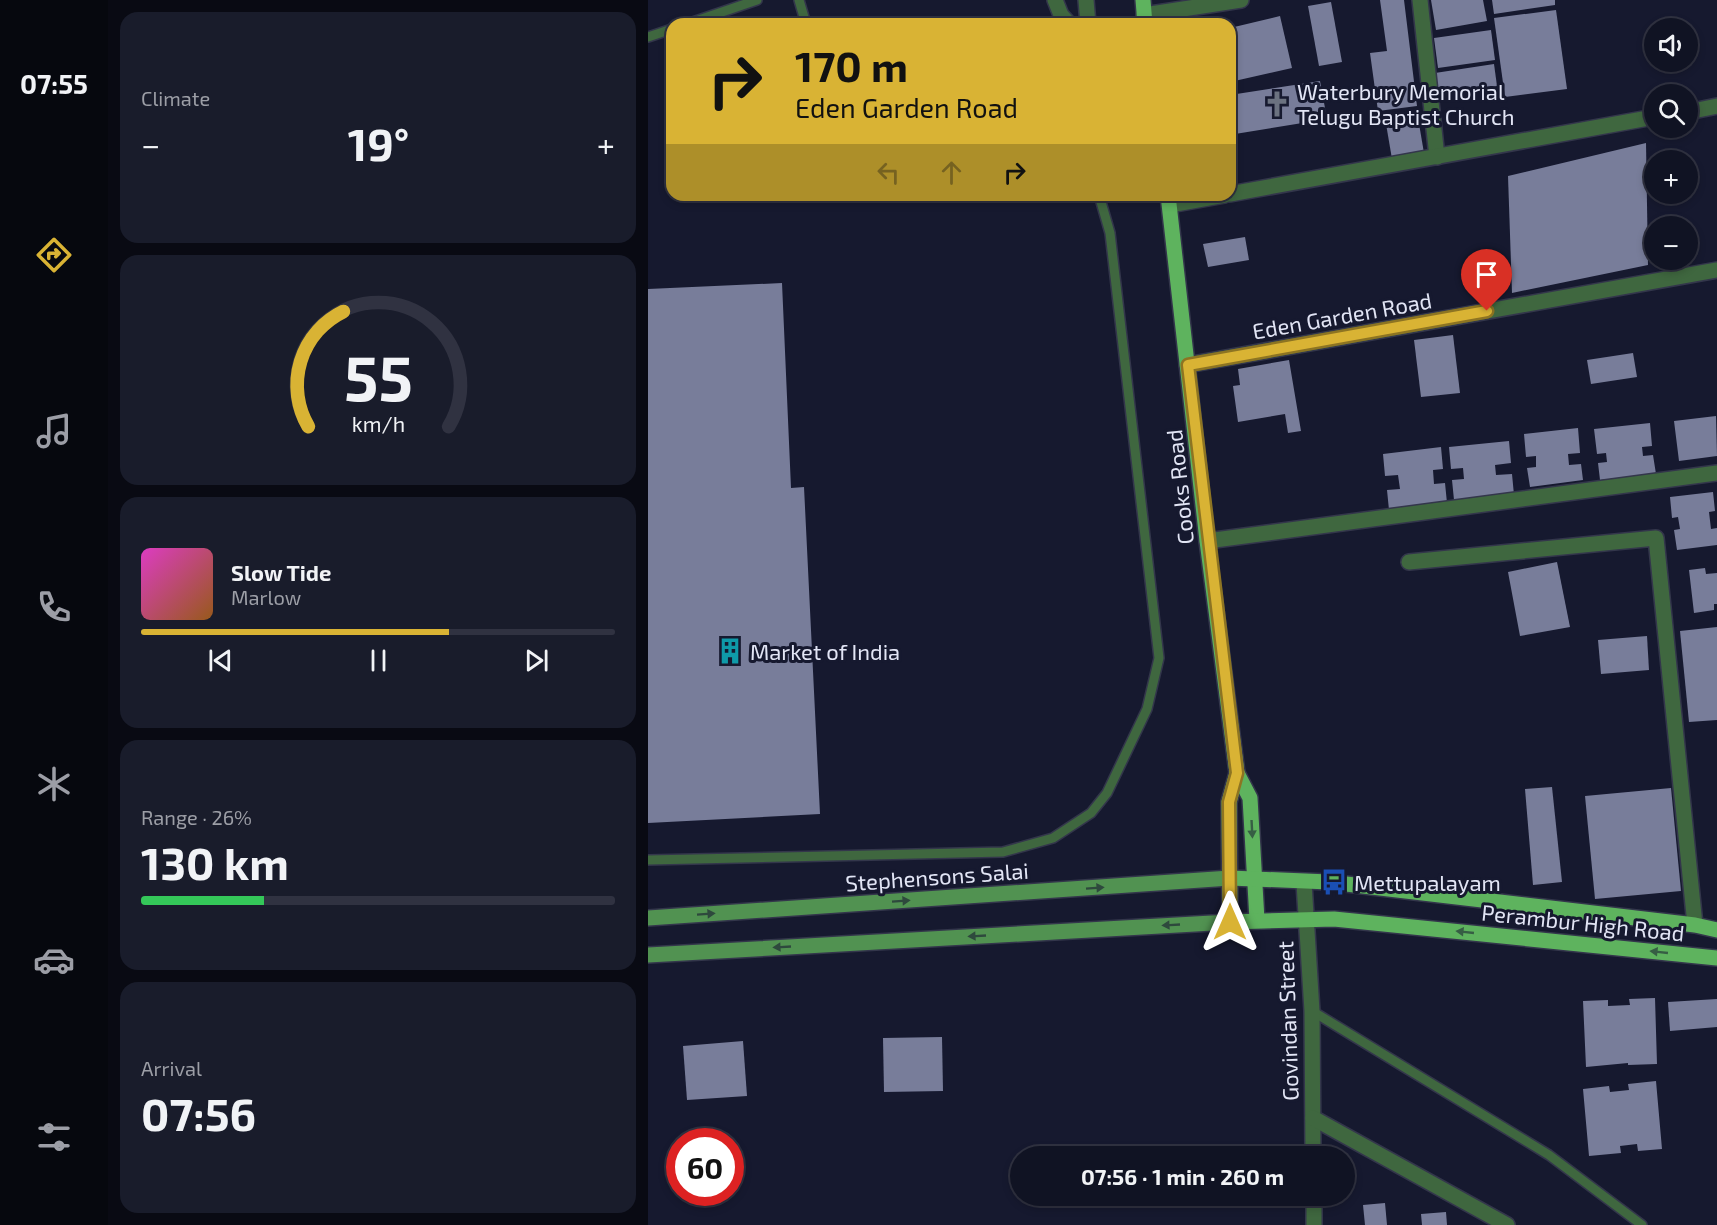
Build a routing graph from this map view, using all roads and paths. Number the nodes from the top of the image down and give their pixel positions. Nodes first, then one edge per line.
1 (758, 0) edge
2 (799, 0) edge
3 (1055, 0) edge
4 (1086, 0) edge
5 (1241, 0) edge
6 (1420, 0) edge
7 (1144, 13) edge
8 (705, 18) edge
9 (804, 18) edge
10 (1064, 18) edge
11 (1088, 18) edge
12 (666, 31) edge
13 (648, 37) edge
14 (1717, 106) edge
15 (1698, 109) edge
16 (1644, 119) edge
17 (1437, 157) junction
18 (1236, 193) edge
19 (1101, 201) edge
20 (1169, 201) edge
21 (1717, 270) edge
22 (1188, 365) junction
23 (1717, 473) edge
24 (1207, 541) junction
25 (1409, 562) dead end
26 (1237, 773) junction
27 (648, 860) edge
28 (1230, 878) junction
29 (1255, 879) junction
30 (1305, 883) junction
31 (648, 918) edge
32 (1305, 919) junction
33 (1257, 920) junction
34 (1230, 922) junction
35 (1695, 925) junction
36 (1717, 930) edge
37 (648, 955) edge
38 (1717, 958) edge
39 (1312, 1011) junction
40 (1313, 1118) junction
41 (1313, 1146) edge
42 (1314, 1206) edge
43 (1314, 1225) edge
44 (1507, 1225) edge
45 (1642, 1225) edge

1 - 8 lane
2 - 9 lane
3 - 10 street
4 - 11 street
5 - 7 street
6 - 17 street
12 - 13 lane
14 - 15 street
16 - 17 street
17 - 18 street
19 - 27 lane
20 - 22 main road, Cooks Road
21 - 22 street, Eden Garden Road
22 - 24 main road, Cooks Road
23 - 24 street
24 - 26 main road, Cooks Road
25 - 35 street
26 - 28 main road, Cooks Road
26 -> 29 main road, Cooks Road
28 - 29 main road, Perambur High Road
31 -> 28 main road, Stephensons Salai
28 - 34 main road, Cooks Road
29 - 30 main road, Perambur High Road
29 - 33 main road, Cooks Road
30 - 32 street, Govindan Street
30 - 35 main road, Perambur High Road
32 - 33 main road, Perambur High Road
38 -> 32 main road, Perambur High Road
32 - 39 street, Govindan Street
33 - 34 main road, Perambur High Road
34 -> 37 main road
35 - 36 main road, Perambur High Road
39 - 40 street, Govindan Street
39 - 45 lane
40 - 41 street, Govindan Street
40 - 44 street
42 - 43 street

